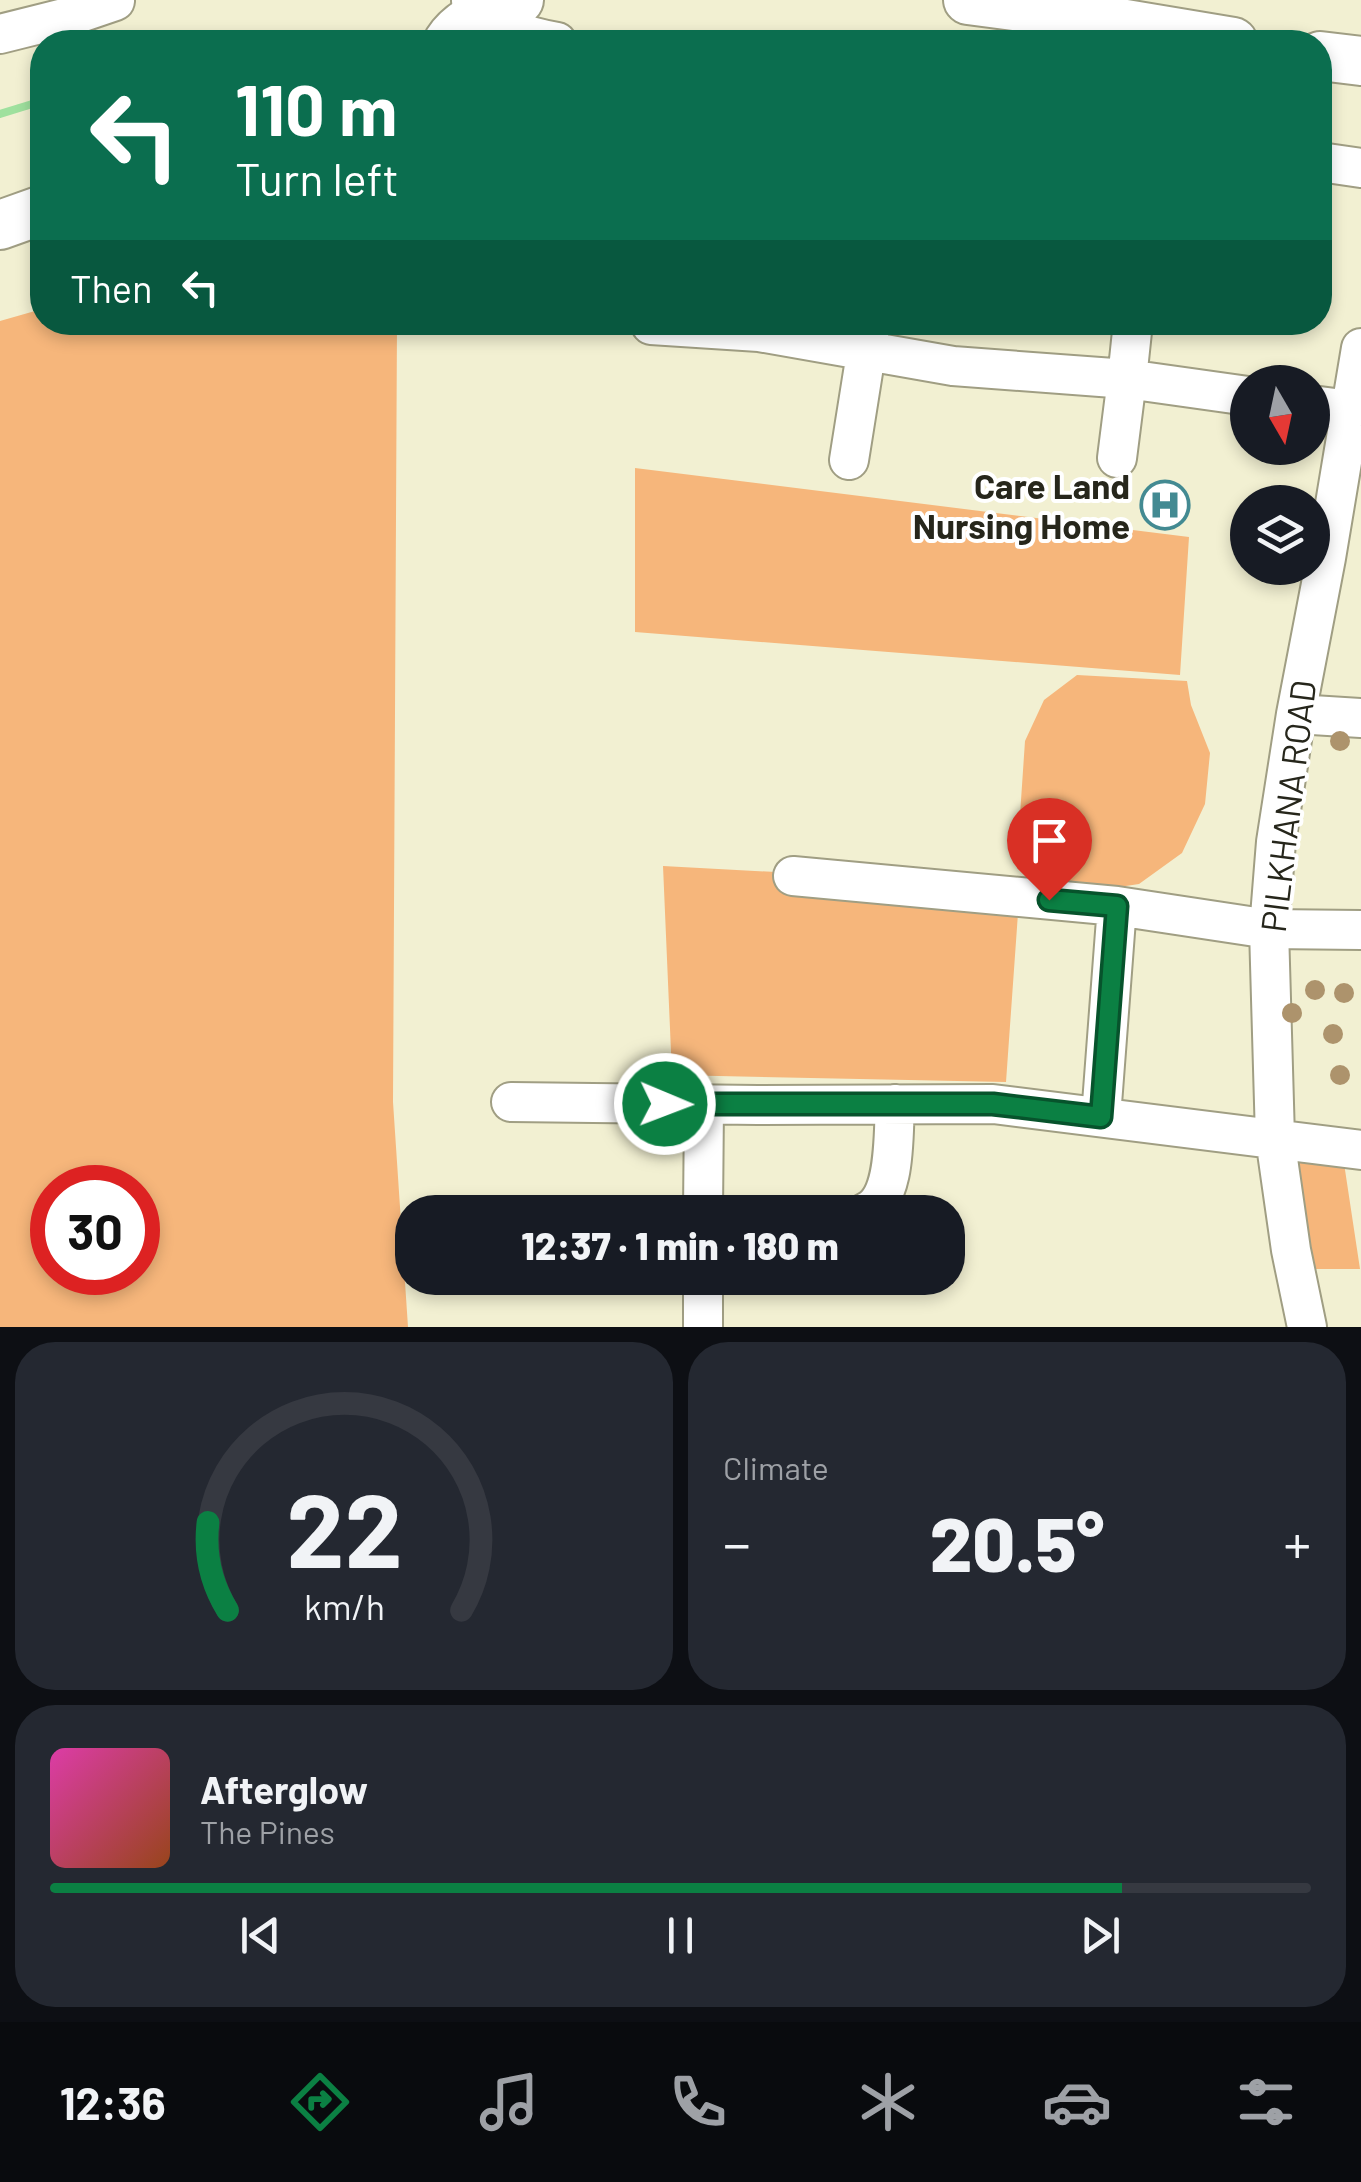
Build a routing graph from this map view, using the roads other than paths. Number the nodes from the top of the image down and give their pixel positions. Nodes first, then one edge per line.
1 (115, 0) edge
2 (123, 0) edge
3 (968, 0) edge
4 (488, 18) edge
5 (515, 30) edge
6 (1161, 30) edge
7 (0, 34) edge
8 (1332, 58) edge
9 (1361, 62) edge
10 (1332, 164) edge
11 (1361, 168) edge
12 (30, 214) edge
13 (0, 225) edge
14 (825, 335) edge
15 (1132, 335) edge
16 (869, 337) edge
17 (1361, 348) edge
18 (1128, 380) junction
19 (1230, 394) edge
20 (1330, 407) edge
21 (1350, 410) junction
22 (1116, 458) dead end
23 (849, 460) dead end
24 (1296, 714) junction
25 (1361, 718) edge
26 (792, 876) dead end
27 (1117, 906) junction
28 (1269, 929) junction
29 (1361, 930) edge
30 (512, 1102) dead end
31 (704, 1104) junction
32 (895, 1104) junction
33 (1101, 1117) junction
34 (1274, 1138) junction
35 (1361, 1150) edge
36 (704, 1195) edge
37 (884, 1195) edge
38 (703, 1295) edge
39 (703, 1327) edge
40 (1307, 1327) edge

1 - 2 street
1 - 7 street
3 - 6 main road
4 - 5 street
8 - 9 main road
10 - 11 street
12 - 13 main road
14 - 16 street
15 - 18 street
16 - 18 street
16 - 23 street
17 - 21 street, PILKHANA ROAD
18 - 19 street
18 - 22 street
20 - 21 street
21 - 24 street, PILKHANA ROAD
24 - 25 street
24 - 28 street, PILKHANA ROAD
26 - 27 street
27 - 28 street
27 - 33 street
28 - 29 street
28 - 34 street, PILKHANA ROAD
30 - 31 street
31 - 32 street
31 - 36 street
32 - 33 street
32 - 37 street
33 - 34 street
34 - 35 street
34 - 40 street, PILKHANA ROAD
38 - 39 street

